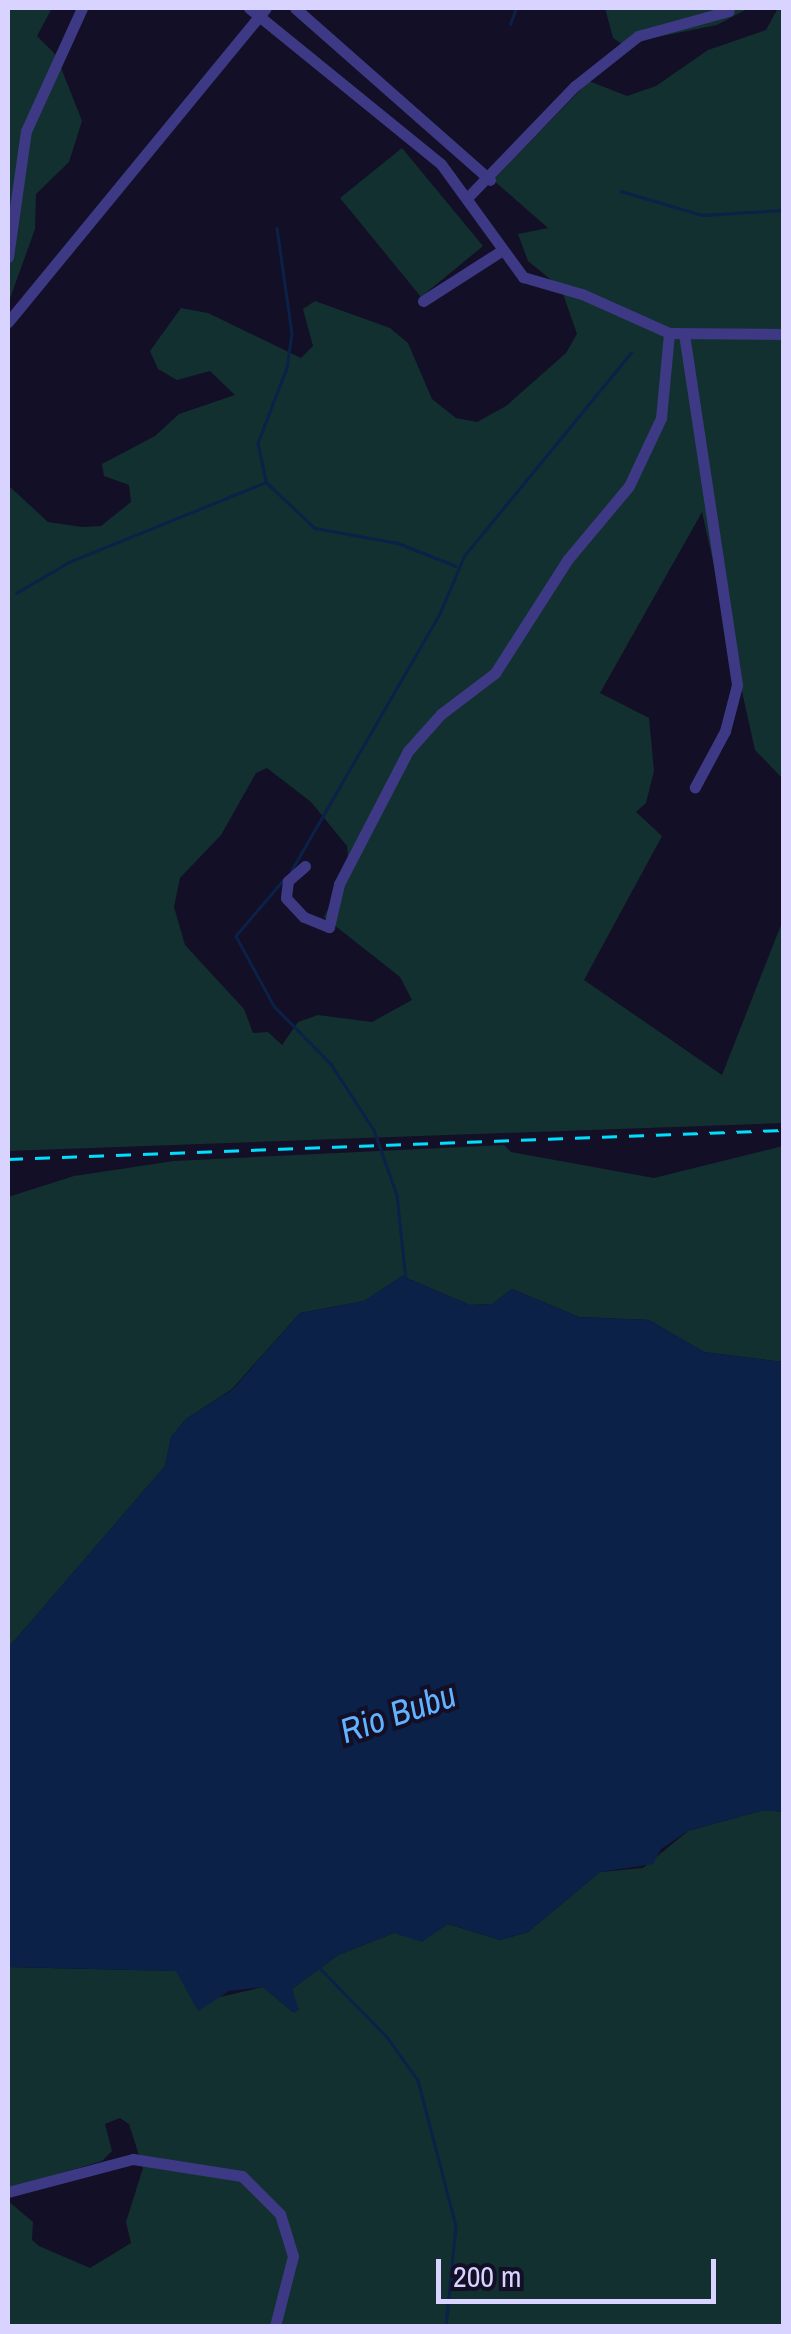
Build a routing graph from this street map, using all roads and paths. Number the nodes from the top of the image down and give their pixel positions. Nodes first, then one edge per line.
1 (82, 8) edge
2 (249, 8) edge
3 (295, 8) edge
4 (729, 11) dead end
5 (263, 12) edge
6 (490, 180) junction
7 (468, 197) junction
8 (501, 250) junction
9 (8, 256) edge
10 (423, 301) dead end
11 (8, 322) edge
12 (669, 332) junction
13 (684, 334) junction
14 (784, 334) edge
15 (694, 787) dead end
16 (305, 866) dead end
17 (8, 2192) edge
18 (275, 2326) edge

1 - 9 street
2 - 5 street
3 - 6 street
4 - 6 street
5 - 7 street
5 - 11 street
6 - 7 street
7 - 8 street
8 - 10 street
8 - 12 street
12 - 13 street
12 - 16 street
13 - 14 street
13 - 15 street
17 - 18 street

